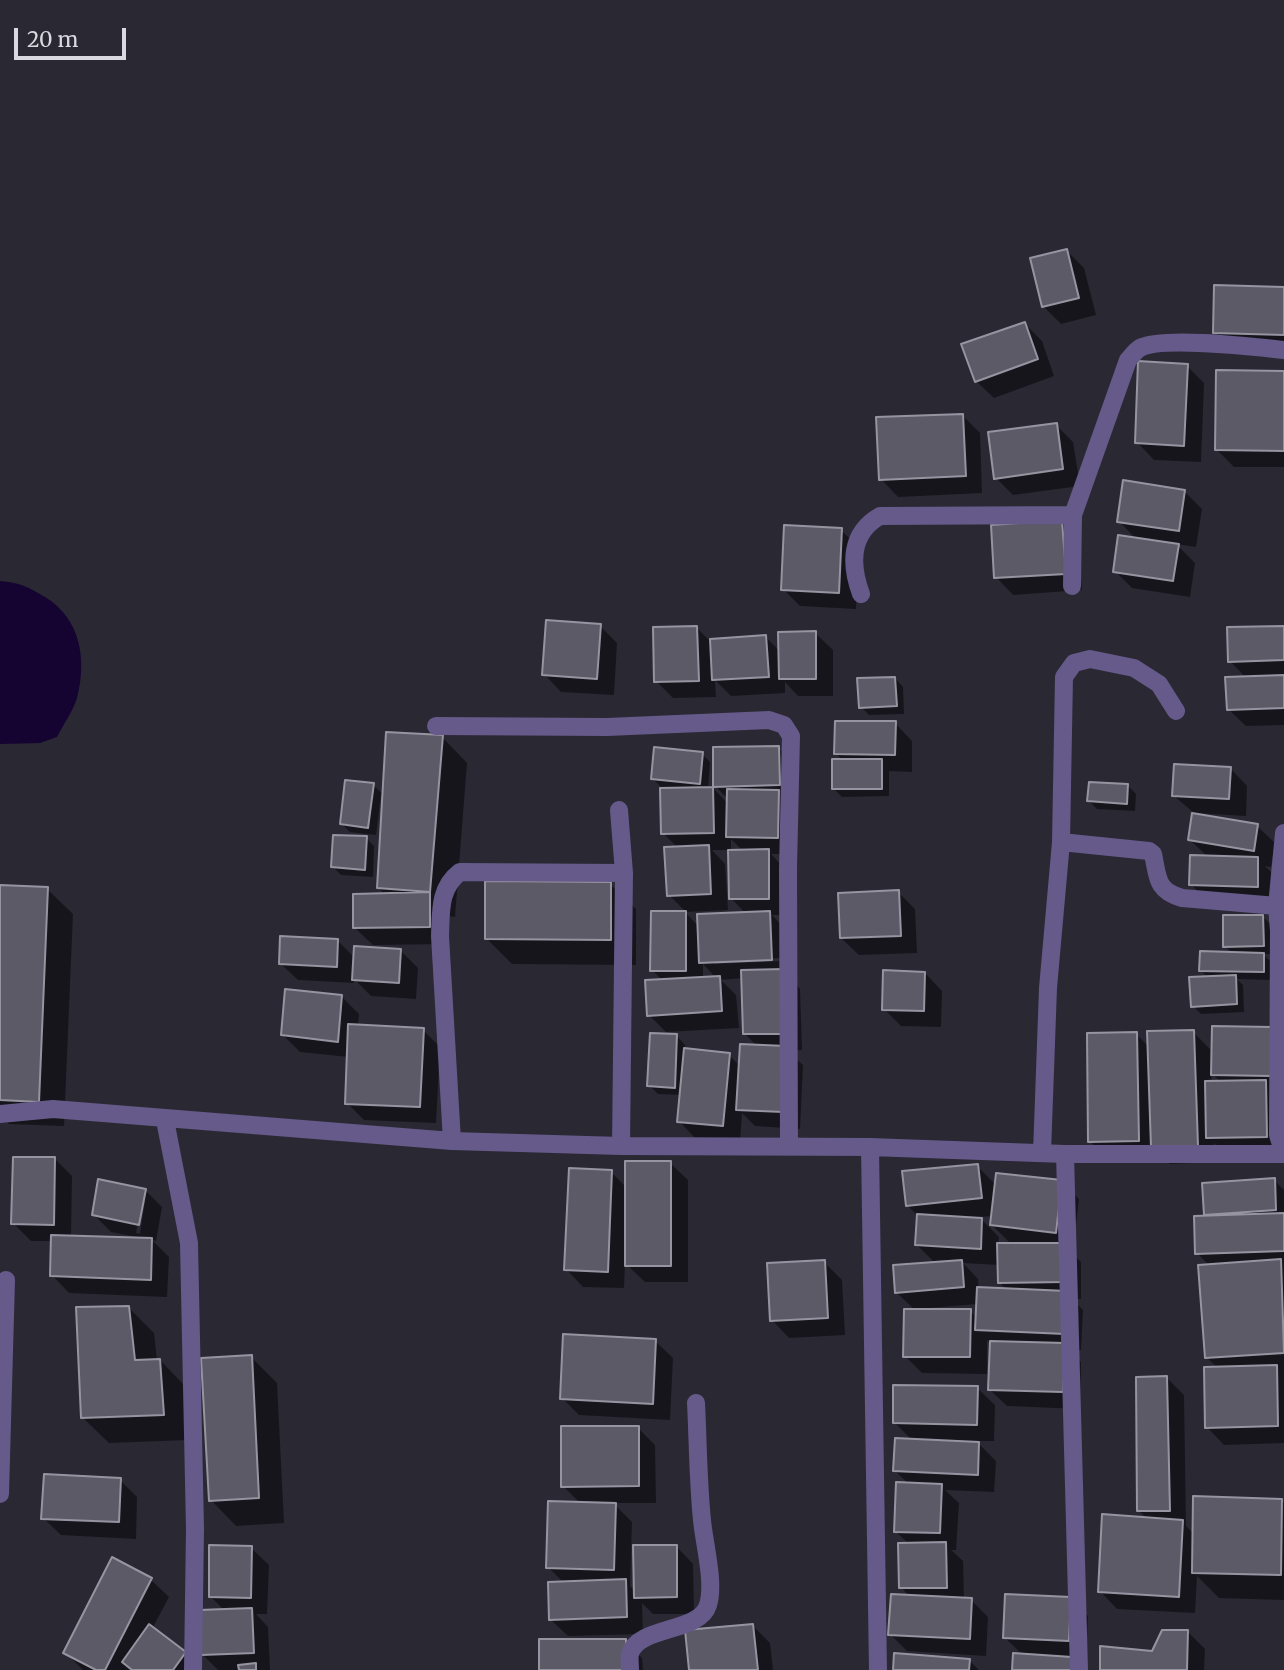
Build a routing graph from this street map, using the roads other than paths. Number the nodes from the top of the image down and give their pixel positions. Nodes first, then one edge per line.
1 (1284, 349) edge
2 (1073, 515) junction
3 (1072, 586) dead end
4 (862, 594) dead end
5 (1176, 711) dead end
6 (436, 726) dead end
7 (619, 810) dead end
8 (1284, 833) edge
9 (1061, 842) junction
10 (624, 873) junction
11 (1277, 906) junction
12 (1282, 932) edge
13 (0, 1114) edge
14 (165, 1120) junction
15 (452, 1141) junction
16 (789, 1145) junction
17 (621, 1146) junction
18 (870, 1147) junction
19 (1042, 1153) junction
20 (1065, 1154) junction
21 (1284, 1154) edge
22 (6, 1280) dead end
23 (696, 1403) dead end
24 (0, 1494) edge
25 (193, 1670) edge
26 (630, 1670) edge
27 (878, 1670) edge
28 (1079, 1670) edge

1 - 2 street
2 - 3 street
2 - 4 street
5 - 9 street
6 - 16 street
7 - 10 street
8 - 11 street
9 - 11 street
9 - 19 street
10 - 15 street
10 - 17 street
11 - 12 street
12 - 21 street
13 - 14 street
14 - 15 street
14 - 25 street
15 - 17 street
16 - 17 street
16 - 18 street
18 - 19 street
18 - 27 street
19 - 20 street
20 - 21 street
20 - 28 street
22 - 24 street
23 - 26 street

